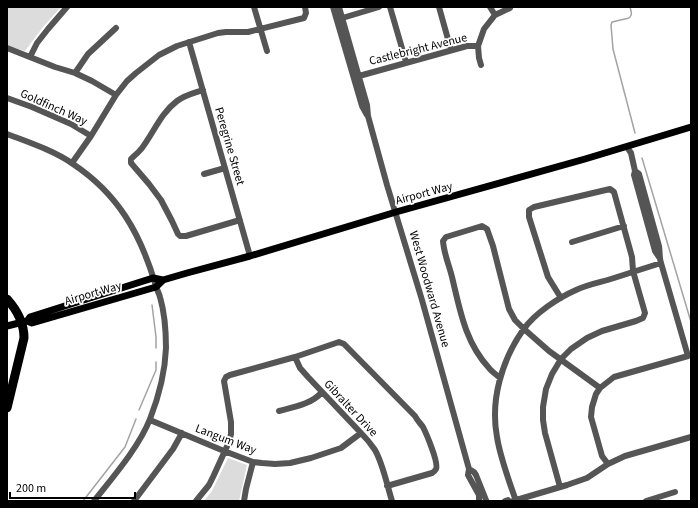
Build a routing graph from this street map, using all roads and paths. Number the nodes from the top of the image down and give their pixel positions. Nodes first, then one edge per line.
1 (68, 7) edge
2 (254, 7) edge
3 (305, 7) edge
4 (333, 7) edge
5 (339, 7) edge
6 (379, 7) edge
7 (390, 7) edge
8 (439, 7) edge
9 (490, 7) edge
10 (510, 8) edge
11 (495, 15) junction
12 (340, 19) junction
13 (116, 28) dead end
14 (261, 29) junction
15 (189, 42) junction
16 (478, 46) junction
17 (7, 48) edge
18 (451, 50) junction
19 (267, 52) dead end
20 (30, 57) junction
21 (406, 62) junction
22 (481, 65) dead end
23 (75, 73) junction
24 (359, 76) junction
25 (203, 90) junction
26 (116, 95) junction
27 (7, 98) edge
28 (368, 116) junction
29 (691, 127) edge
30 (7, 134) edge
31 (91, 136) junction
32 (627, 147) junction
33 (72, 163) junction
34 (225, 168) junction
35 (204, 174) dead end
36 (396, 212) junction
37 (240, 220) junction
38 (624, 226) junction
39 (572, 242) dead end
40 (250, 256) junction
41 (660, 260) junction
42 (633, 271) junction
43 (153, 278) junction
44 (163, 280) junction
45 (156, 287) junction
46 (561, 298) junction
47 (7, 299) edge
48 (24, 322) junction
49 (7, 326) edge
50 (524, 329) junction
51 (295, 357) junction
52 (561, 360) junction
53 (500, 378) junction
54 (600, 388) junction
55 (322, 392) junction
56 (7, 408) edge
57 (279, 411) dead end
58 (150, 420) junction
59 (182, 433) junction
60 (361, 433) junction
61 (691, 437) edge
62 (224, 451) junction
63 (253, 462) junction
64 (608, 464) junction
65 (387, 486) junction
66 (560, 487) junction
67 (675, 492) dead end
68 (94, 501) edge
69 (134, 501) edge
70 (196, 501) edge
71 (244, 501) edge
72 (392, 501) edge
73 (484, 501) edge
74 (505, 501) edge
75 (513, 501) edge
76 (646, 501) edge

1 - 20 street
2 - 14 street
3 - 14 street
4 - 12 street, West Woodward Avenue
5 - 12 street, West Woodward Avenue
6 - 12 street
7 - 21 street
8 - 18 street
9 - 11 street
10 - 11 street, Castlebright Avenue
11 - 16 street, Castlebright Avenue
12 - 24 street, West Woodward Avenue
12 - 28 street, West Woodward Avenue
13 - 23 street
14 - 15 street
14 - 19 street
15 - 25 street, Peregrine Street
15 - 26 street
16 - 18 street, Castlebright Avenue
16 - 22 street
17 - 20 street
18 - 21 street, Castlebright Avenue
20 - 23 street
21 - 24 street, Castlebright Avenue
23 - 26 street
24 - 28 street, West Woodward Avenue
25 - 34 street, Peregrine Street
25 - 37 street
26 - 31 street
27 - 31 street, Goldfinch Way
28 - 36 street, West Woodward Avenue
29 - 32 main road, Airport Way
30 - 33 street
31 - 33 street
32 - 36 main road, Airport Way
32 - 41 street
33 - 43 street
34 - 35 street
34 - 37 street, Peregrine Street
36 - 40 main road, Airport Way
36 - 73 street, West Woodward Avenue
37 - 40 street, Peregrine Street
38 - 39 street
38 - 42 street
38 - 46 street
40 - 44 main road, Airport Way
41 - 42 street
41 - 54 street
42 - 46 street
42 - 52 street
43 - 44 main road, Airport Way
43 - 45 street
43 - 48 main road, Airport Way
44 - 45 main road, Airport Way
45 - 48 main road, Airport Way
45 - 58 street
46 - 50 street
47 - 48 highway
48 - 49 main road, Airport Way
48 - 56 highway
50 - 52 street
50 - 53 street
50 - 53 street
51 - 55 street, Gibralter Drive
51 - 62 street
51 - 65 street
52 - 54 street
52 - 66 street
53 - 75 street
54 - 64 street
55 - 57 street
55 - 60 street, Gibralter Drive
58 - 59 street, Langum Way
58 - 68 street
59 - 62 street, Langum Way
59 - 69 street
60 - 63 street, Langum Way
60 - 65 street, Gibralter Drive
61 - 64 street
62 - 63 street, Langum Way
62 - 70 street
63 - 71 street
64 - 66 street
65 - 72 street, Gibralter Drive
66 - 75 street
67 - 76 street
74 - 75 street

